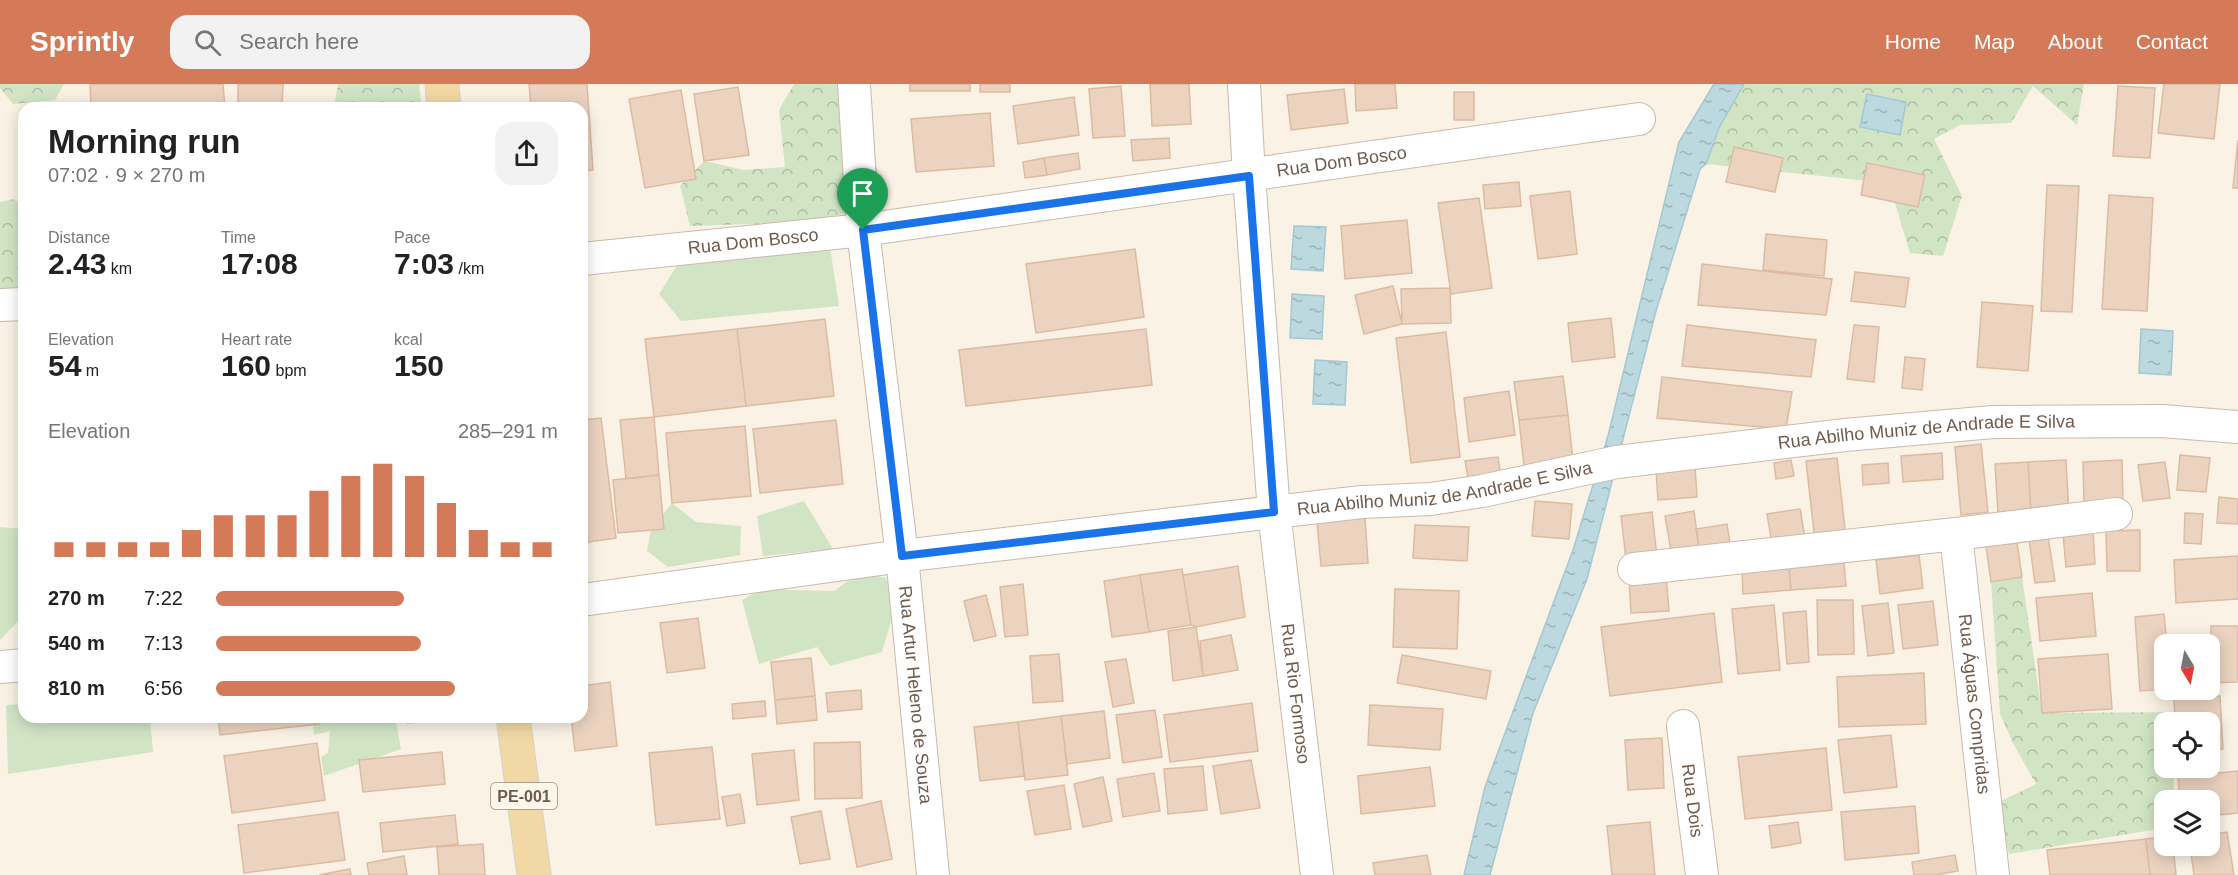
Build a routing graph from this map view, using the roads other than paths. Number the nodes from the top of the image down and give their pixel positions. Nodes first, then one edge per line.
1 (442, 84) edge
2 (854, 84) edge
3 (1244, 84) edge
4 (444, 102) edge
5 (1639, 119) dead end
6 (1249, 176) junction
7 (863, 230) junction
8 (588, 258) edge
9 (18, 304) edge
10 (0, 305) edge
11 (2238, 427) edge
12 (1274, 512) junction
13 (2116, 514) dead end
14 (1956, 534) junction
15 (902, 556) junction
16 (1634, 568) dead end
17 (588, 599) edge
18 (18, 666) edge
19 (0, 667) edge
20 (514, 723) edge
21 (1683, 726) dead end
22 (534, 875) edge
23 (933, 875) edge
24 (1317, 875) edge
25 (1702, 875) edge
26 (1993, 875) edge

1 - 4 main road
2 - 7 street, Rua Artur Heleno de Souza
3 - 6 street, Rua Rio Formoso
5 - 6 street, Rua Dom Bosco
6 - 7 street, Rua Dom Bosco
6 - 12 street, Rua Rio Formoso
7 - 8 street, Rua Dom Bosco
7 - 15 street, Rua Artur Heleno de Souza
9 - 10 street
11 - 12 street, Rua Abilho Muniz de Andrade E Silva
12 - 15 street, Rua Abilho Muniz de Andrade E Silva
12 - 24 street, Rua Rio Formoso
13 - 14 street
14 - 16 street
14 - 26 street, Rua Águas Compridas
15 - 17 street, Rua Abilho Muniz de Andrade E Silva
15 - 23 street, Rua Artur Heleno de Souza
18 - 19 street
20 - 22 main road, PE-001
21 - 25 street, Rua Dois

